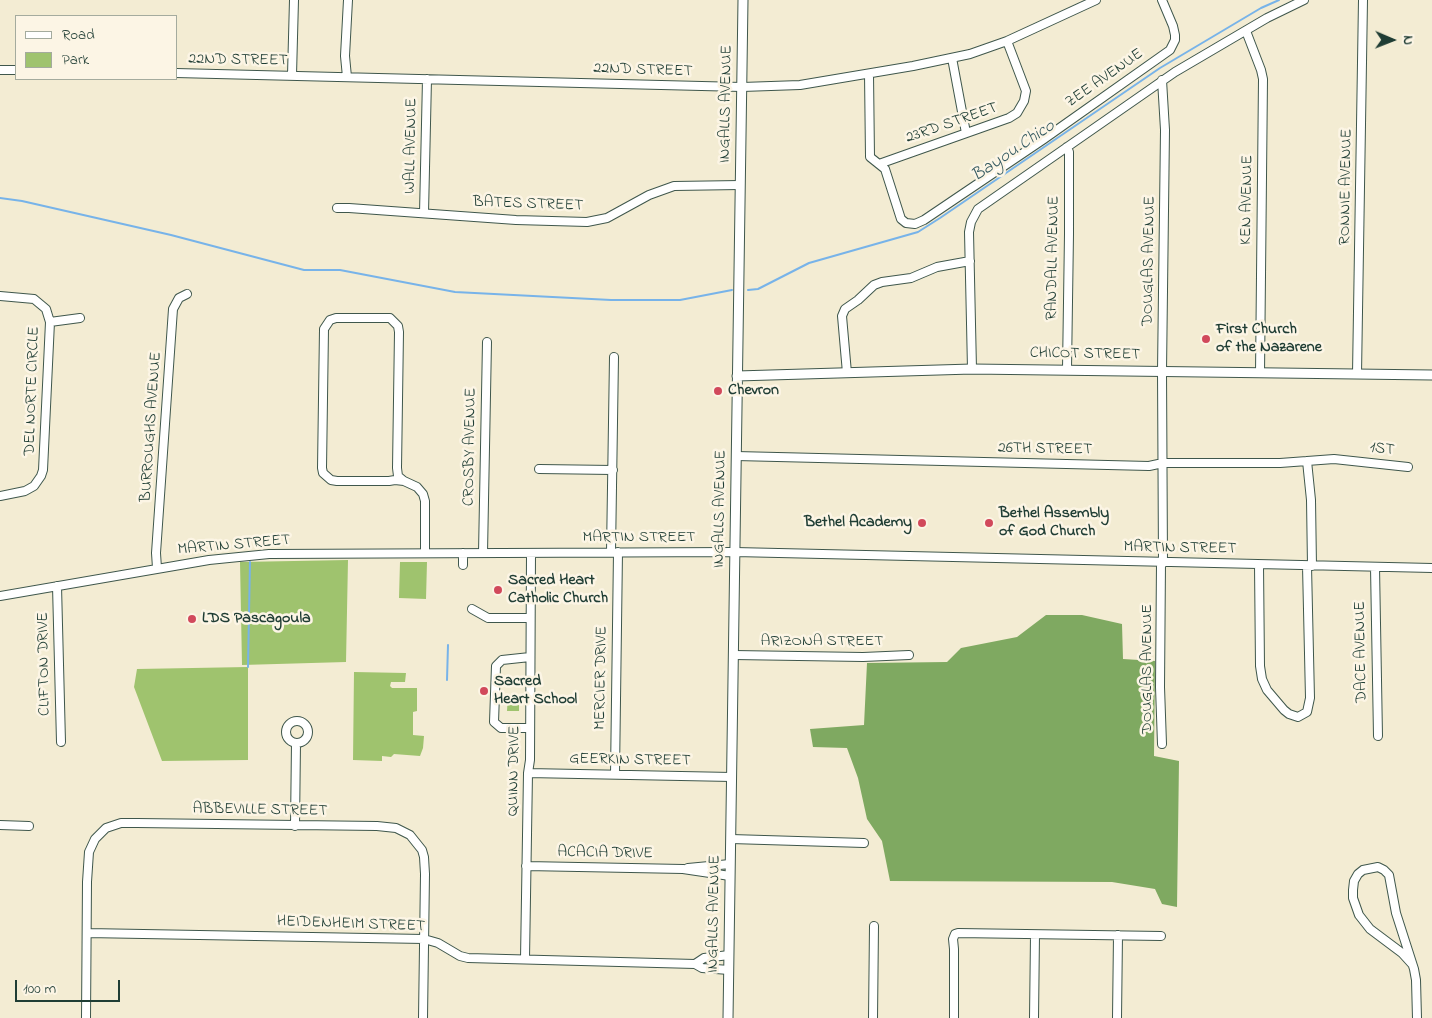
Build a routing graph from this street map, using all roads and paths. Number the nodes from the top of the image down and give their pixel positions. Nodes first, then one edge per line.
1 (294, 0) edge
2 (348, 0) edge
3 (743, 0) edge
4 (1096, 0) edge
5 (1162, 0) edge
6 (1304, 0) edge
7 (1363, 0) edge
8 (1246, 30) junction
9 (1007, 41) junction
10 (952, 58) junction
11 (0, 70) edge
12 (15, 70) edge
13 (178, 73) edge
14 (869, 74) junction
15 (292, 75) junction
16 (347, 77) junction
17 (428, 79) junction
18 (1162, 80) junction
19 (742, 87) junction
20 (966, 133) junction
21 (1067, 147) junction
22 (879, 164) junction
23 (740, 185) junction
24 (337, 208) dead end
25 (424, 213) junction
26 (970, 261) junction
27 (187, 294) dead end
28 (0, 296) edge
29 (80, 318) dead end
30 (50, 322) junction
31 (487, 342) dead end
32 (614, 357) dead end
33 (972, 369) junction
34 (1066, 370) junction
35 (1162, 371) junction
36 (847, 373) junction
37 (1260, 373) junction
38 (1357, 374) junction
39 (1432, 375) edge
40 (738, 376) junction
41 (736, 456) junction
42 (1352, 460) joint
43 (1307, 461) junction
44 (1163, 463) junction
45 (1408, 467) dead end
46 (539, 469) dead end
47 (612, 470) junction
48 (399, 479) junction
49 (0, 496) edge
50 (531, 552) junction
51 (614, 552) junction
52 (735, 552) junction
53 (425, 553) junction
54 (463, 553) junction
55 (483, 553) junction
56 (1162, 562) junction
57 (463, 565) dead end
58 (1259, 565) junction
59 (1310, 566) junction
60 (1375, 567) junction
61 (157, 568) junction
62 (1432, 568) edge
63 (57, 586) junction
64 (0, 596) edge
65 (472, 609) dead end
66 (530, 618) junction
67 (734, 655) junction
68 (909, 655) dead end
69 (530, 657) junction
70 (530, 728) junction
71 (1378, 736) dead end
72 (61, 742) dead end
73 (296, 743) dead end
74 (1162, 744) dead end
75 (528, 773) junction
76 (615, 774) junction
77 (732, 777) junction
78 (0, 825) edge
79 (29, 826) dead end
80 (295, 826) junction
81 (731, 839) junction
82 (864, 843) dead end
83 (730, 864) junction
84 (526, 866) junction
85 (683, 869) junction
86 (730, 876) junction
87 (874, 926) dead end
88 (87, 933) junction
89 (1035, 935) junction
90 (1118, 935) junction
91 (1162, 936) dead end
92 (424, 939) junction
93 (729, 956) junction
94 (525, 959) junction
95 (695, 964) junction
96 (1412, 964) junction
97 (729, 970) junction
98 (86, 1018) edge
99 (422, 1018) edge
100 (728, 1018) edge
101 (873, 1018) edge
102 (954, 1018) edge
103 (1034, 1018) edge
104 (1117, 1018) edge
105 (1416, 1018) edge

1 - 15 street
2 - 16 street
3 - 19 main road, INGALLS AVENUE
4 - 9 street, 22ND STREET
5 - 22 street, ZEE AVENUE
6 - 8 street
7 - 38 street, RONNIE AVENUE
8 - 18 street
8 - 37 street, KEN AVENUE
9 - 10 street, 22ND STREET
9 - 20 street, 23RD STREET
10 - 14 street, 22ND STREET
10 - 20 street
11 - 12 street
13 - 15 street, 22ND STREET
14 - 19 street, 22ND STREET
14 - 22 street
15 - 16 street, 22ND STREET
16 - 17 street, 22ND STREET
17 - 19 street, 22ND STREET
17 - 25 street, WALL AVENUE
18 - 21 street
18 - 35 street, DOUGLAS AVENUE
19 - 23 main road, INGALLS AVENUE
20 - 22 street, 23RD STREET
21 - 26 street
21 - 34 street, RANDALL AVENUE
23 - 25 street, BATES STREET
23 - 40 main road, INGALLS AVENUE
24 - 25 street, BATES STREET
26 - 33 street
26 - 36 street
27 - 61 street, BURROUGHS AVENUE
28 - 30 street, DEL NORTE CIRCLE
29 - 30 street
30 - 49 street, DEL NORTE CIRCLE
31 - 55 street, CROSBY AVENUE
32 - 47 street, MERCIER DRIVE
33 - 34 main road, CHICOT STREET
33 - 36 main road, CHICOT STREET
34 - 35 main road, CHICOT STREET
35 - 37 main road, CHICOT STREET
35 - 44 street, DOUGLAS AVENUE
36 - 40 main road, CHICOT STREET
37 - 38 main road, CHICOT STREET
38 - 39 main road, CHICOT STREET
40 - 41 main road, INGALLS AVENUE
41 - 44 street, 26TH STREET
41 - 52 main road, INGALLS AVENUE
42 - 43 street, 26TH STREET
42 - 45 street, 1ST
43 - 44 street, 26TH STREET
43 - 59 street
44 - 56 street, DOUGLAS AVENUE
46 - 47 street
47 - 51 street, MERCIER DRIVE
48 - 48 street
48 - 53 street
50 - 51 street, MARTIN STREET
50 - 55 street, MARTIN STREET
50 - 66 street, QUINN DRIVE
51 - 52 street, MARTIN STREET
51 - 76 street, MERCIER DRIVE
52 - 56 street, MARTIN STREET
52 - 67 main road, INGALLS AVENUE
53 - 54 street, MARTIN STREET
53 - 61 street, MARTIN STREET
54 - 55 street, MARTIN STREET
54 - 57 street
56 - 58 street, MARTIN STREET
56 - 74 street, DOUGLAS AVENUE
58 - 59 street, MARTIN STREET
58 - 59 street
59 - 60 street, MARTIN STREET
60 - 62 street, MARTIN STREET
60 - 71 street, DACE AVENUE
61 - 63 street, MARTIN STREET
63 - 64 street, MARTIN STREET
63 - 72 street, CLIFTON DRIVE
65 - 66 street
66 - 69 street, QUINN DRIVE
67 - 68 street, ARIZONA STREET
67 - 77 main road, INGALLS AVENUE
69 - 70 street, QUINN DRIVE
69 - 70 street
70 - 75 street, QUINN DRIVE
73 - 80 street
75 - 76 street, GEERKIN STREET
75 - 84 street, QUINN DRIVE
76 - 77 street, GEERKIN STREET
77 - 81 main road, INGALLS AVENUE
78 - 79 street
80 - 88 street, ABBEVILLE STREET
80 - 92 street, ABBEVILLE STREET
81 - 82 street
81 - 83 main road, INGALLS AVENUE
83 - 85 street, ACACIA DRIVE
83 - 86 main road, INGALLS AVENUE
84 - 85 street, ACACIA DRIVE
84 - 94 street, QUINN DRIVE
85 - 86 street, ACACIA DRIVE
86 - 93 main road, INGALLS AVENUE
87 - 101 street
88 - 92 street, HEIDENHEIM STREET
88 - 98 street
89 - 90 street
89 - 102 street
89 - 103 street
90 - 91 street
90 - 104 street
92 - 94 street, HEIDENHEIM STREET
92 - 99 street
93 - 95 street
93 - 97 main road, INGALLS AVENUE
94 - 95 street, HEIDENHEIM STREET
95 - 97 street, HEIDENHEIM STREET
96 - 96 street
96 - 105 street
97 - 100 main road, INGALLS AVENUE

